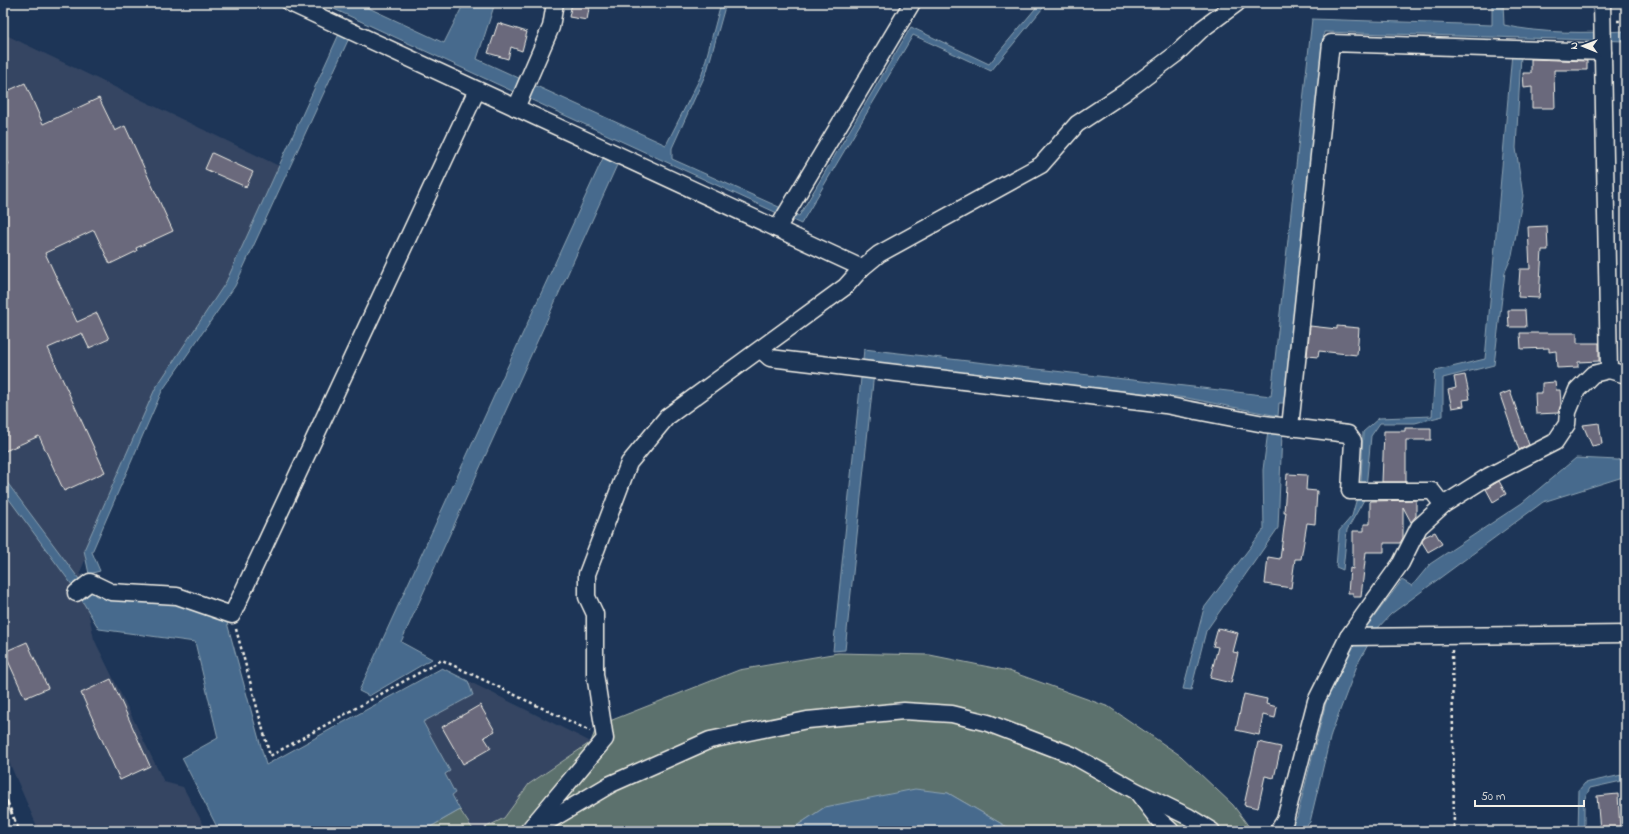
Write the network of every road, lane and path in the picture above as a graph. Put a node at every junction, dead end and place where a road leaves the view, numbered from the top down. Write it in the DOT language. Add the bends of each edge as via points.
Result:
graph roads {
  1 [pos="290,3"];
  2 [pos="555,3"];
  3 [pos="912,3"];
  4 [pos="1237,3"];
  5 [pos="1602,3"];
  6 [pos="1603,48"];
  7 [pos="477,90"];
  8 [pos="516,108"];
  9 [pos="783,219"];
  10 [pos="862,268"];
  11 [pos="761,350"];
  12 [pos="1609,370"];
  13 [pos="1626,375"];
  14 [pos="1290,427"];
  15 [pos="1443,505"];
  16 [pos="76,593"];
  17 [pos="232,615"];
  18 [pos="1626,634"];
  19 [pos="1452,636"];
  20 [pos="1348,637"];
  21 [pos="605,739"];
  22 [pos="1136,791"];
  23 [pos="528,831"];
  24 [pos="531,831"];
  25 [pos="1171,831"];
  26 [pos="1212,831"];
  27 [pos="1278,831"];
  28 [pos="1454,831"];
  1 -- 7 [label="street"];
  2 -- 8 [label="street" via="551,26"];
  3 -- 9 [label="street"];
  4 -- 10 [label="street" via="1202,28 1170,58 1124,94 1077,124 1041,165 879,254"];
  5 -- 6 [label="street"];
  6 -- 12 [label="street"];
  6 -- 14 [label="street" via="1331,43"];
  7 -- 8 [label="street"];
  7 -- 17 [label="street"];
  8 -- 9 [label="street"];
  9 -- 10 [label="street"];
  10 -- 11 [label="street" via="845,287"];
  11 -- 14 [label="street" via="770,358 1165,405"];
  11 -- 21 [label="street" via="667,417 629,463 587,574 587,597 595,614 595,674"];
  12 -- 13 [label="street"];
  12 -- 15 [label="street" via="1593,374 1577,390 1568,412 1567,424 1555,442 1489,476"];
  14 -- 15 [label="street" via="1348,434 1353,441 1350,491 1432,491"];
  15 -- 20 [label="street" via="1419,527 1401,563"];
  16 -- 17 [label="street" via="90,582 111,592 177,596"];
  17 -- 21 [label="path" via="270,756 442,660"];
  18 -- 19 [label="street"];
  19 -- 20 [label="street"];
  19 -- 28 [label="path"];
  20 -- 27 [label="street" via="1316,701 1285,820"];
  21 -- 23 [label="street"];
  22 -- 24 [label="street" via="1072,755 988,723 952,714 904,711 807,720 710,740 611,784"];
  22 -- 25 [label="street"];
  22 -- 26 [label="street"];
}
